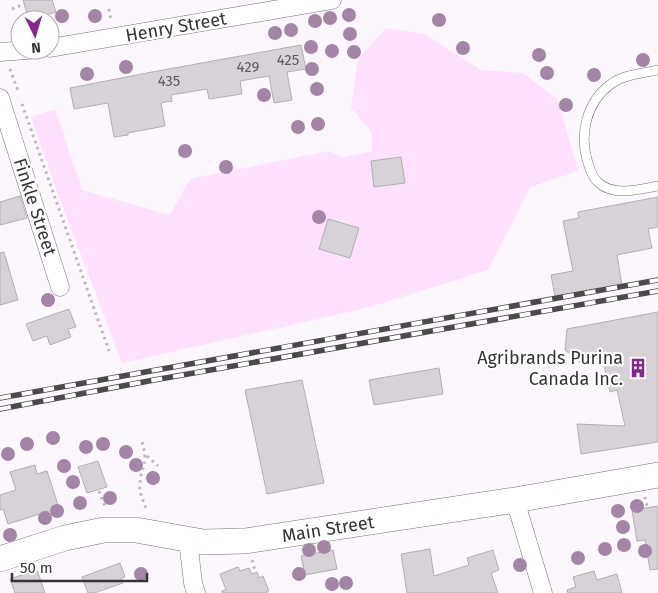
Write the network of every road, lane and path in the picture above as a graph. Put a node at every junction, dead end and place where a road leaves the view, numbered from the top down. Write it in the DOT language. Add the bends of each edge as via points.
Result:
graph roads {
  1 [pos="332,0"];
  2 [pos="22,6"];
  3 [pos="12,9"];
  4 [pos="109,9"];
  5 [pos="112,25"];
  6 [pos="60,46"];
  7 [pos="3,52"];
  8 [pos="658,70"];
  9 [pos="18,93"];
  10 [pos="0,98"];
  11 [pos="22,103"];
  12 [pos="658,186"];
  13 [pos="60,287"];
  14 [pos="109,351"];
  15 [pos="142,442"];
  16 [pos="147,456"];
  17 [pos="158,466"];
  18 [pos="658,475"];
  19 [pos="99,492"];
  20 [pos="516,500"];
  21 [pos="105,506"];
  22 [pos="148,514"];
  23 [pos="188,540"];
  24 [pos="251,556"];
  25 [pos="0,559"];
  26 [pos="255,571"];
  27 [pos="196,593"];
  28 [pos="543,593"];
  1 -- 6 [label="street, Henry Street"];
  2 -- 3 [label="path"];
  4 -- 5 [label="path"];
  7 -- 9 [label="path"];
  8 -- 12 [label="lane" via="619,79 599,94 587,118 584,142 591,172 598,183 621,191"];
  10 -- 13 [label="street, Finkle Street"];
  11 -- 14 [label="path"];
  15 -- 16 [label="path"];
  16 -- 17 [label="path"];
  16 -- 22 [label="path" via="140,493"];
  18 -- 20 [label="main road, Main Street"];
  19 -- 21 [label="path"];
  20 -- 23 [label="main road, Main Street" via="245,541"];
  20 -- 28 [label="street"];
  23 -- 25 [label="main road, Main Street" via="136,530 104,530 65,538"];
  23 -- 27 [label="street"];
  24 -- 26 [label="path"];
}
